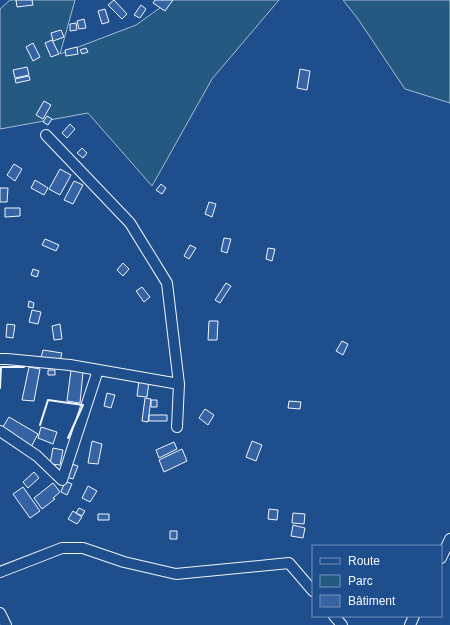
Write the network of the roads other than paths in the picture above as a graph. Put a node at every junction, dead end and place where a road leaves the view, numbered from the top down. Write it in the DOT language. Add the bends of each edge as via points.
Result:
graph roads {
  1 [pos="46,135"];
  2 [pos="0,359"];
  3 [pos="98,370"];
  4 [pos="179,384"];
  5 [pos="177,427"];
  6 [pos="0,431"];
  7 [pos="450,539"];
  8 [pos="442,556"];
  9 [pos="0,572"];
  10 [pos="312,590"];
  11 [pos="0,613"];
  12 [pos="335,617"];
  13 [pos="6,625"];
  14 [pos="342,625"];
  1 -- 4 [label="street" via="130,223 167,283"];
  2 -- 3 [label="street"];
  3 -- 4 [label="street"];
  3 -- 6 [label="street" via="62,480 37,456"];
  4 -- 5 [label="street"];
  7 -- 8 [label="street"];
  9 -- 10 [label="street" via="62,548 83,548 124,562 176,574 289,563"];
  11 -- 13 [label="street"];
  12 -- 14 [label="street"];
}
